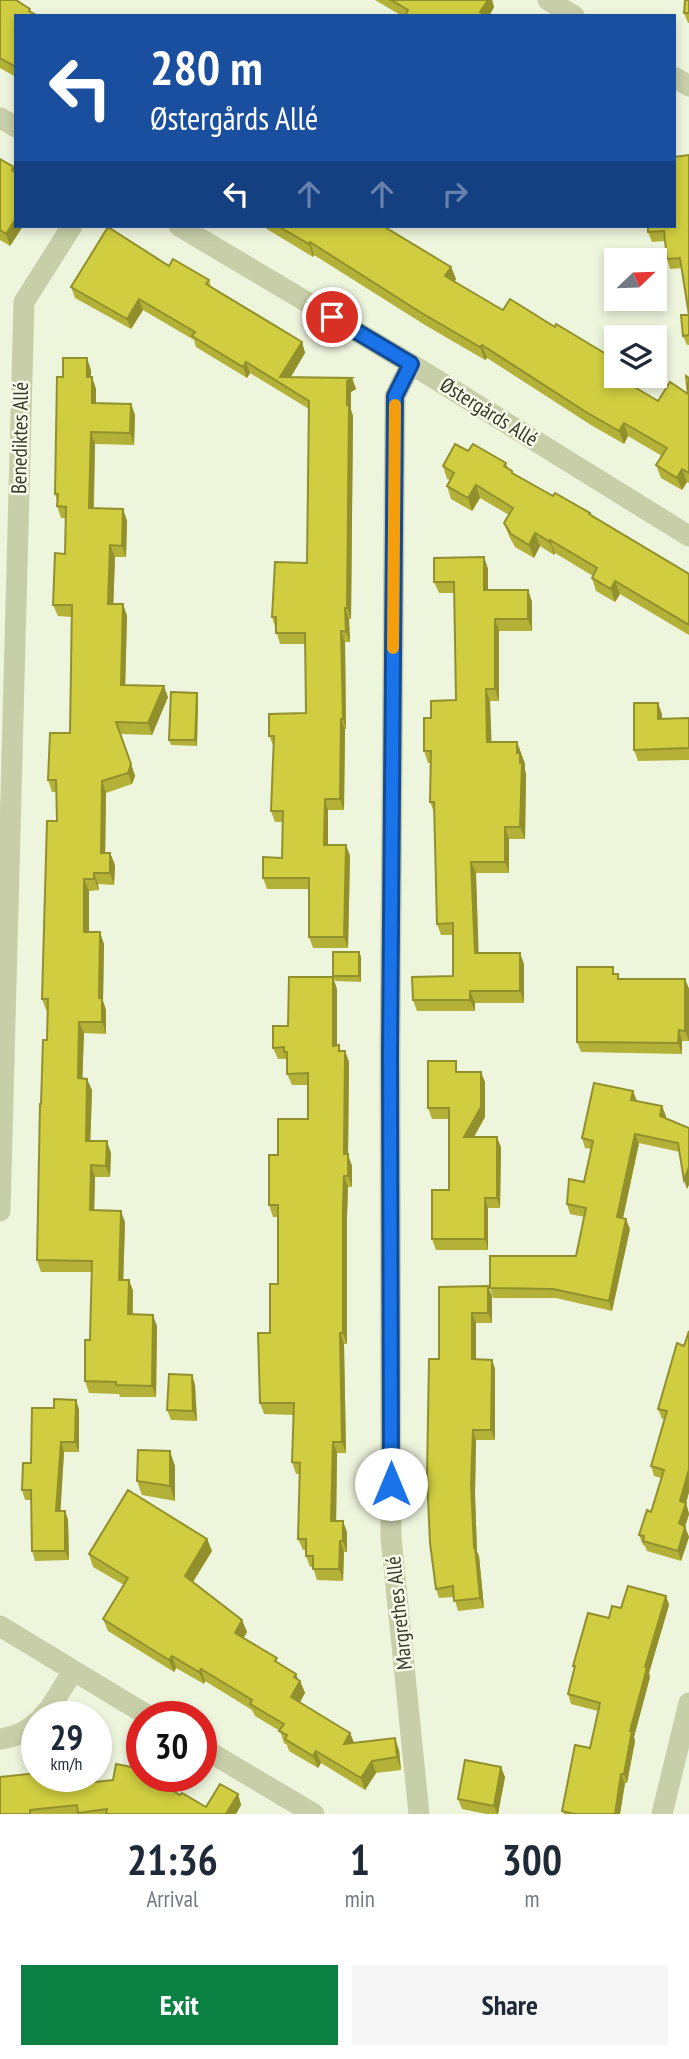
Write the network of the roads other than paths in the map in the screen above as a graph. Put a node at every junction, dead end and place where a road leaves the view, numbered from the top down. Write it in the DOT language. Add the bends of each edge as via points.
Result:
graph roads {
  1 [pos="548,0"];
  2 [pos="571,14"];
  3 [pos="71,228"];
  4 [pos="182,228"];
  5 [pos="411,364"];
  6 [pos="689,536"];
  7 [pos="0,1211"];
  8 [pos="0,1626"];
  9 [pos="73,1671"];
  10 [pos="54,1701"];
  11 [pos="126,1703"];
  12 [pos="689,1703"];
  13 [pos="21,1732"];
  14 [pos="0,1739"];
  15 [pos="217,1756"];
  16 [pos="314,1814"];
  17 [pos="419,1814"];
  18 [pos="663,1814"];
  1 -- 2 [label="street"];
  3 -- 7 [label="street, Benediktes Allé" via="24,302"];
  4 -- 5 [label="street, Østergårds Allé"];
  5 -- 6 [label="street, Østergårds Allé"];
  5 -- 17 [label="street, Margrethes Allé" via="395,396 391,1537"];
  8 -- 9 [label="street"];
  9 -- 10 [label="street"];
  9 -- 11 [label="street"];
  12 -- 18 [label="street"];
  13 -- 14 [label="street"];
  15 -- 16 [label="street"];
}
